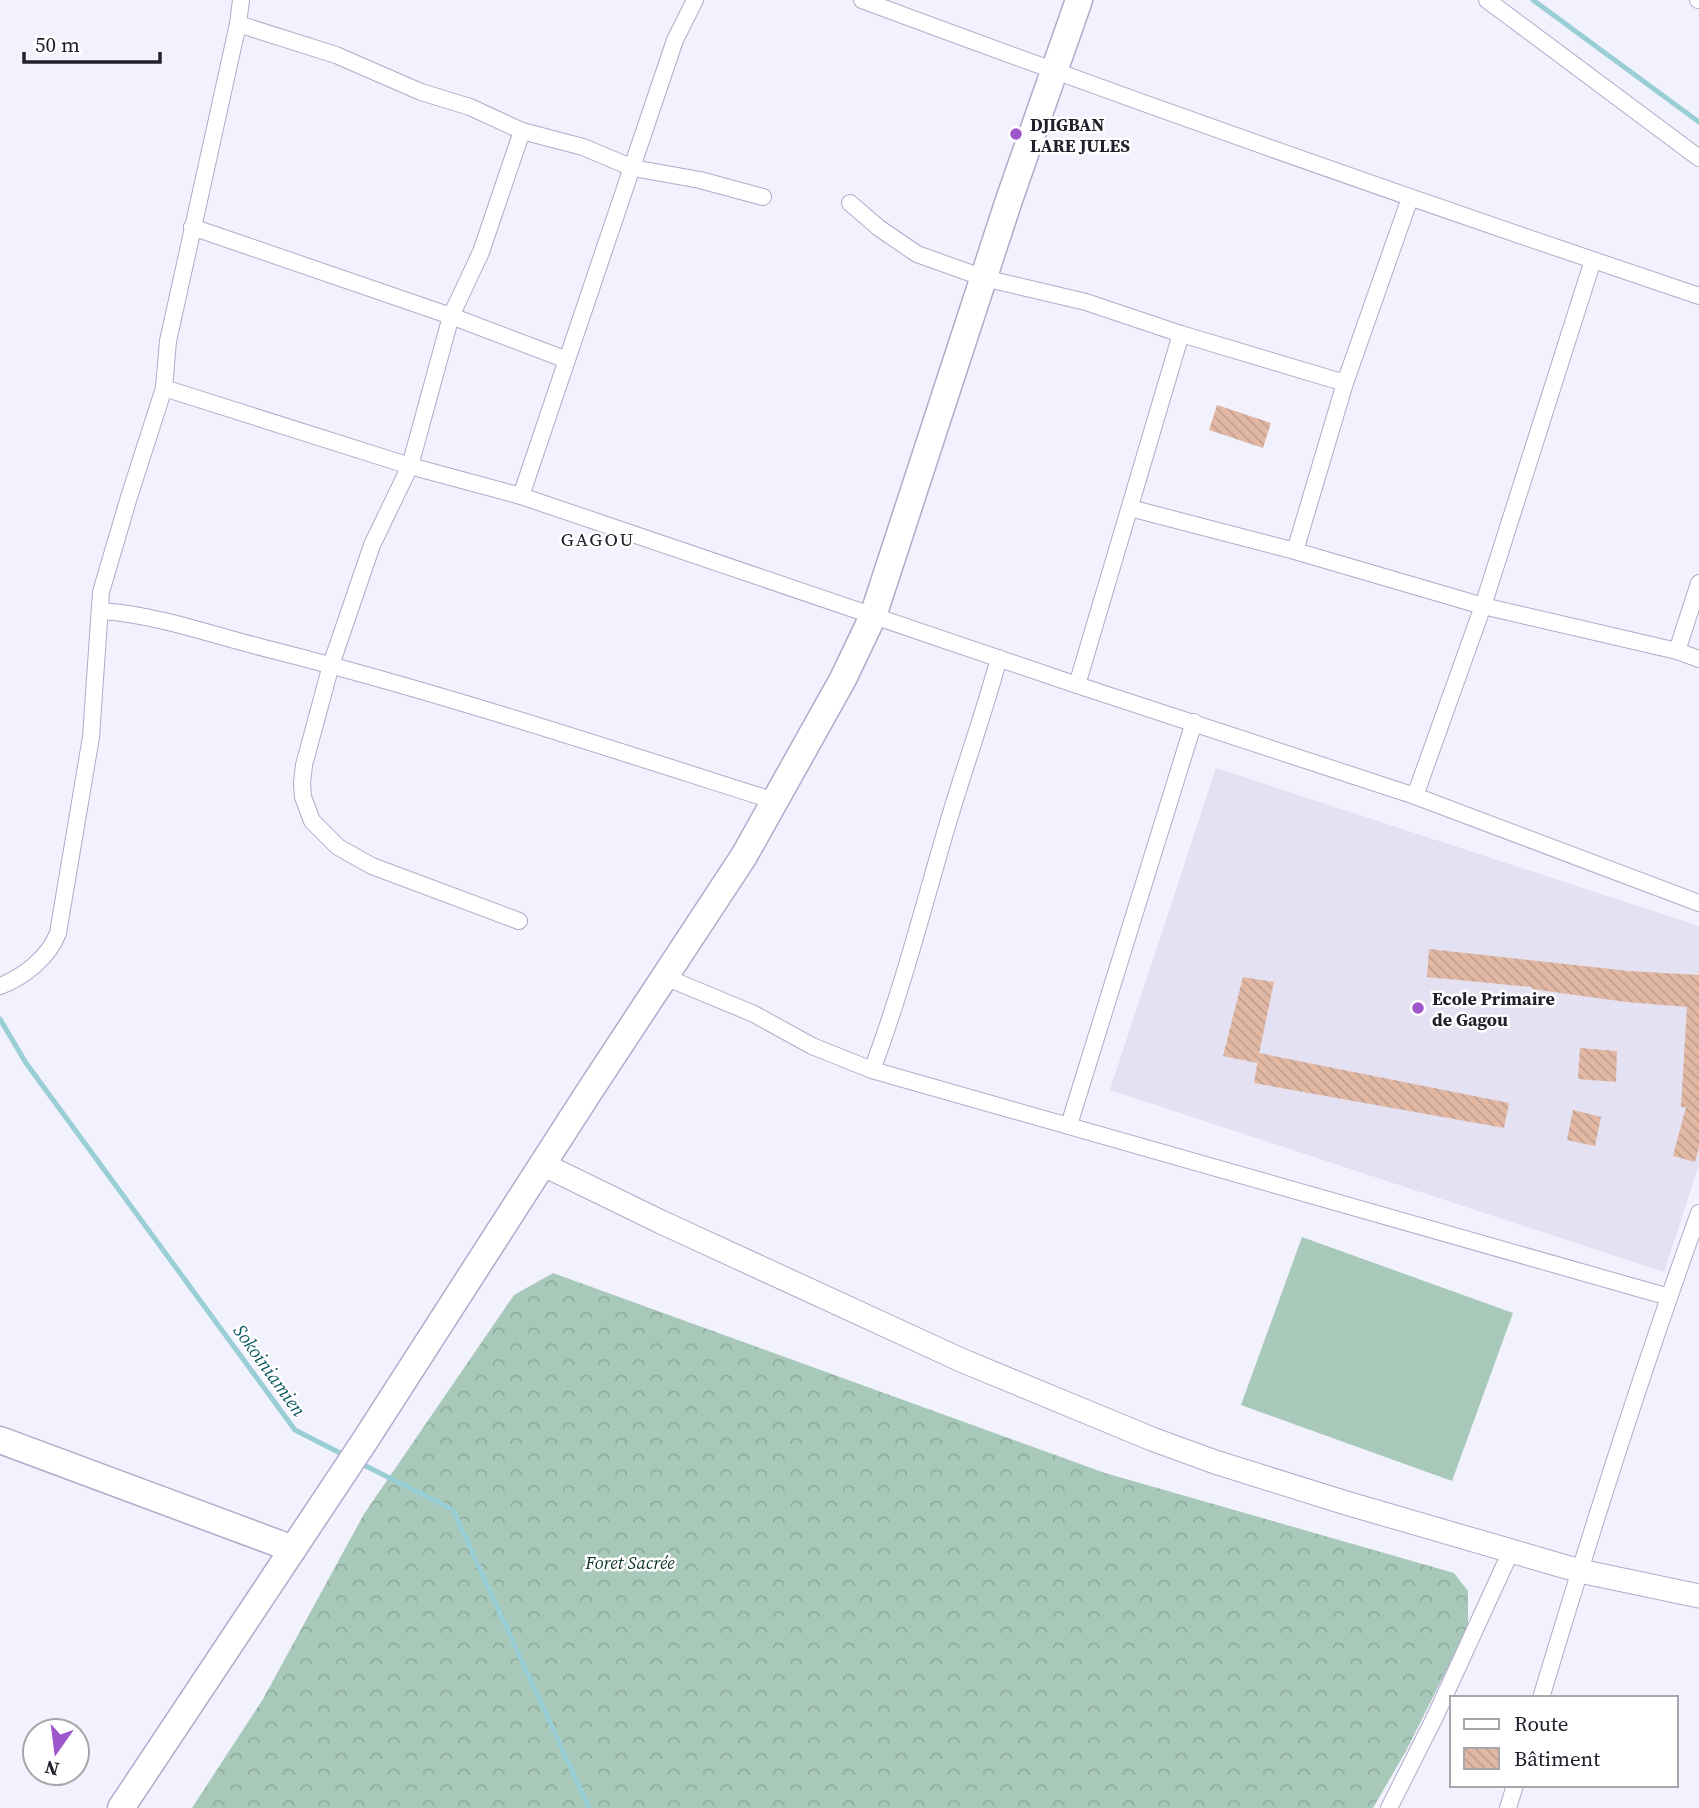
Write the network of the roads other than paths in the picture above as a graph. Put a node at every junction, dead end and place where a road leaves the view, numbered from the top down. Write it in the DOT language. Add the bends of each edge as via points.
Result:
graph roads {
  1 [pos="241,0"];
  2 [pos="695,0"];
  3 [pos="862,0"];
  4 [pos="1079,0"];
  5 [pos="1486,0"];
  6 [pos="238,24"];
  7 [pos="1054,72"];
  8 [pos="522,131"];
  9 [pos="1699,158"];
  10 [pos="633,168"];
  11 [pos="763,197"];
  12 [pos="1410,198"];
  13 [pos="850,203"];
  14 [pos="192,227"];
  15 [pos="1593,260"];
  16 [pos="984,278"];
  17 [pos="1699,296"];
  18 [pos="451,316"];
  19 [pos="1181,334"];
  20 [pos="567,360"];
  21 [pos="1345,383"];
  22 [pos="164,388"];
  23 [pos="410,466"];
  24 [pos="521,496"];
  25 [pos="1130,508"];
  26 [pos="1295,551"];
  27 [pos="1699,583"];
  28 [pos="1483,606"];
  29 [pos="101,611"];
  30 [pos="873,616"];
  31 [pos="1676,651"];
  32 [pos="999,658"];
  33 [pos="1699,659"];
  34 [pos="331,665"];
  35 [pos="1077,685"];
  36 [pos="1194,722"];
  37 [pos="1415,796"];
  38 [pos="775,801"];
  39 [pos="1699,903"];
  40 [pos="519,921"];
  41 [pos="665,977"];
  42 [pos="0,986"];
  43 [pos="872,1070"];
  44 [pos="1069,1125"];
  45 [pos="542,1164"];
  46 [pos="1699,1213"];
  47 [pos="1669,1297"];
  48 [pos="0,1440"];
  49 [pos="293,1549"];
  50 [pos="1511,1551"];
  51 [pos="1580,1571"];
  52 [pos="1699,1596"];
  53 [pos="1542,1696"];
  54 [pos="1514,1787"];
  55 [pos="121,1808"];
  56 [pos="1389,1808"];
  57 [pos="1508,1808"];
  1 -- 6 [label="street"];
  2 -- 10 [label="street" via="675,40"];
  3 -- 7 [label="street"];
  4 -- 7 [label="main road"];
  5 -- 9 [label="street"];
  6 -- 8 [label="street" via="336,55"];
  6 -- 14 [label="street"];
  7 -- 12 [label="street"];
  7 -- 16 [label="main road"];
  8 -- 10 [label="street"];
  8 -- 18 [label="street" via="481,252"];
  10 -- 11 [label="street"];
  10 -- 20 [label="street"];
  12 -- 15 [label="street"];
  12 -- 21 [label="street"];
  13 -- 16 [label="street" via="917,254"];
  14 -- 18 [label="street"];
  14 -- 22 [label="street" via="168,341"];
  15 -- 17 [label="street"];
  15 -- 28 [label="street"];
  16 -- 19 [label="street" via="1086,302"];
  16 -- 30 [label="main road"];
  18 -- 20 [label="street"];
  18 -- 23 [label="street"];
  19 -- 21 [label="street"];
  19 -- 25 [label="street"];
  20 -- 24 [label="street"];
  21 -- 26 [label="street"];
  22 -- 23 [label="street"];
  22 -- 29 [label="street" via="104,581"];
  23 -- 24 [label="street"];
  23 -- 34 [label="street" via="373,545"];
  24 -- 30 [label="street"];
  25 -- 26 [label="street"];
  25 -- 35 [label="street"];
  26 -- 28 [label="street"];
  27 -- 31 [label="street"];
  28 -- 31 [label="street"];
  28 -- 37 [label="street"];
  29 -- 34 [label="street"];
  29 -- 42 [label="street" via="91,737 58,933 46,955"];
  30 -- 32 [label="street"];
  30 -- 38 [label="main road"];
  31 -- 33 [label="street"];
  32 -- 35 [label="street"];
  32 -- 43 [label="street"];
  34 -- 38 [label="street"];
  34 -- 40 [label="street" via="304,765 303,797 312,821 338,847 372,866"];
  35 -- 36 [label="street"];
  36 -- 37 [label="street"];
  36 -- 44 [label="street"];
  37 -- 39 [label="street"];
  38 -- 41 [label="main road"];
  41 -- 43 [label="street"];
  41 -- 45 [label="main road"];
  43 -- 44 [label="street"];
  44 -- 47 [label="street"];
  45 -- 49 [label="main road"];
  45 -- 50 [label="street" via="1057,1401 1215,1462"];
  46 -- 47 [label="street"];
  47 -- 51 [label="street"];
  48 -- 49 [label="main road"];
  49 -- 55 [label="main road"];
  50 -- 51 [label="street"];
  50 -- 56 [label="street"];
  51 -- 52 [label="street"];
  51 -- 53 [label="street"];
  54 -- 57 [label="street"];
}
